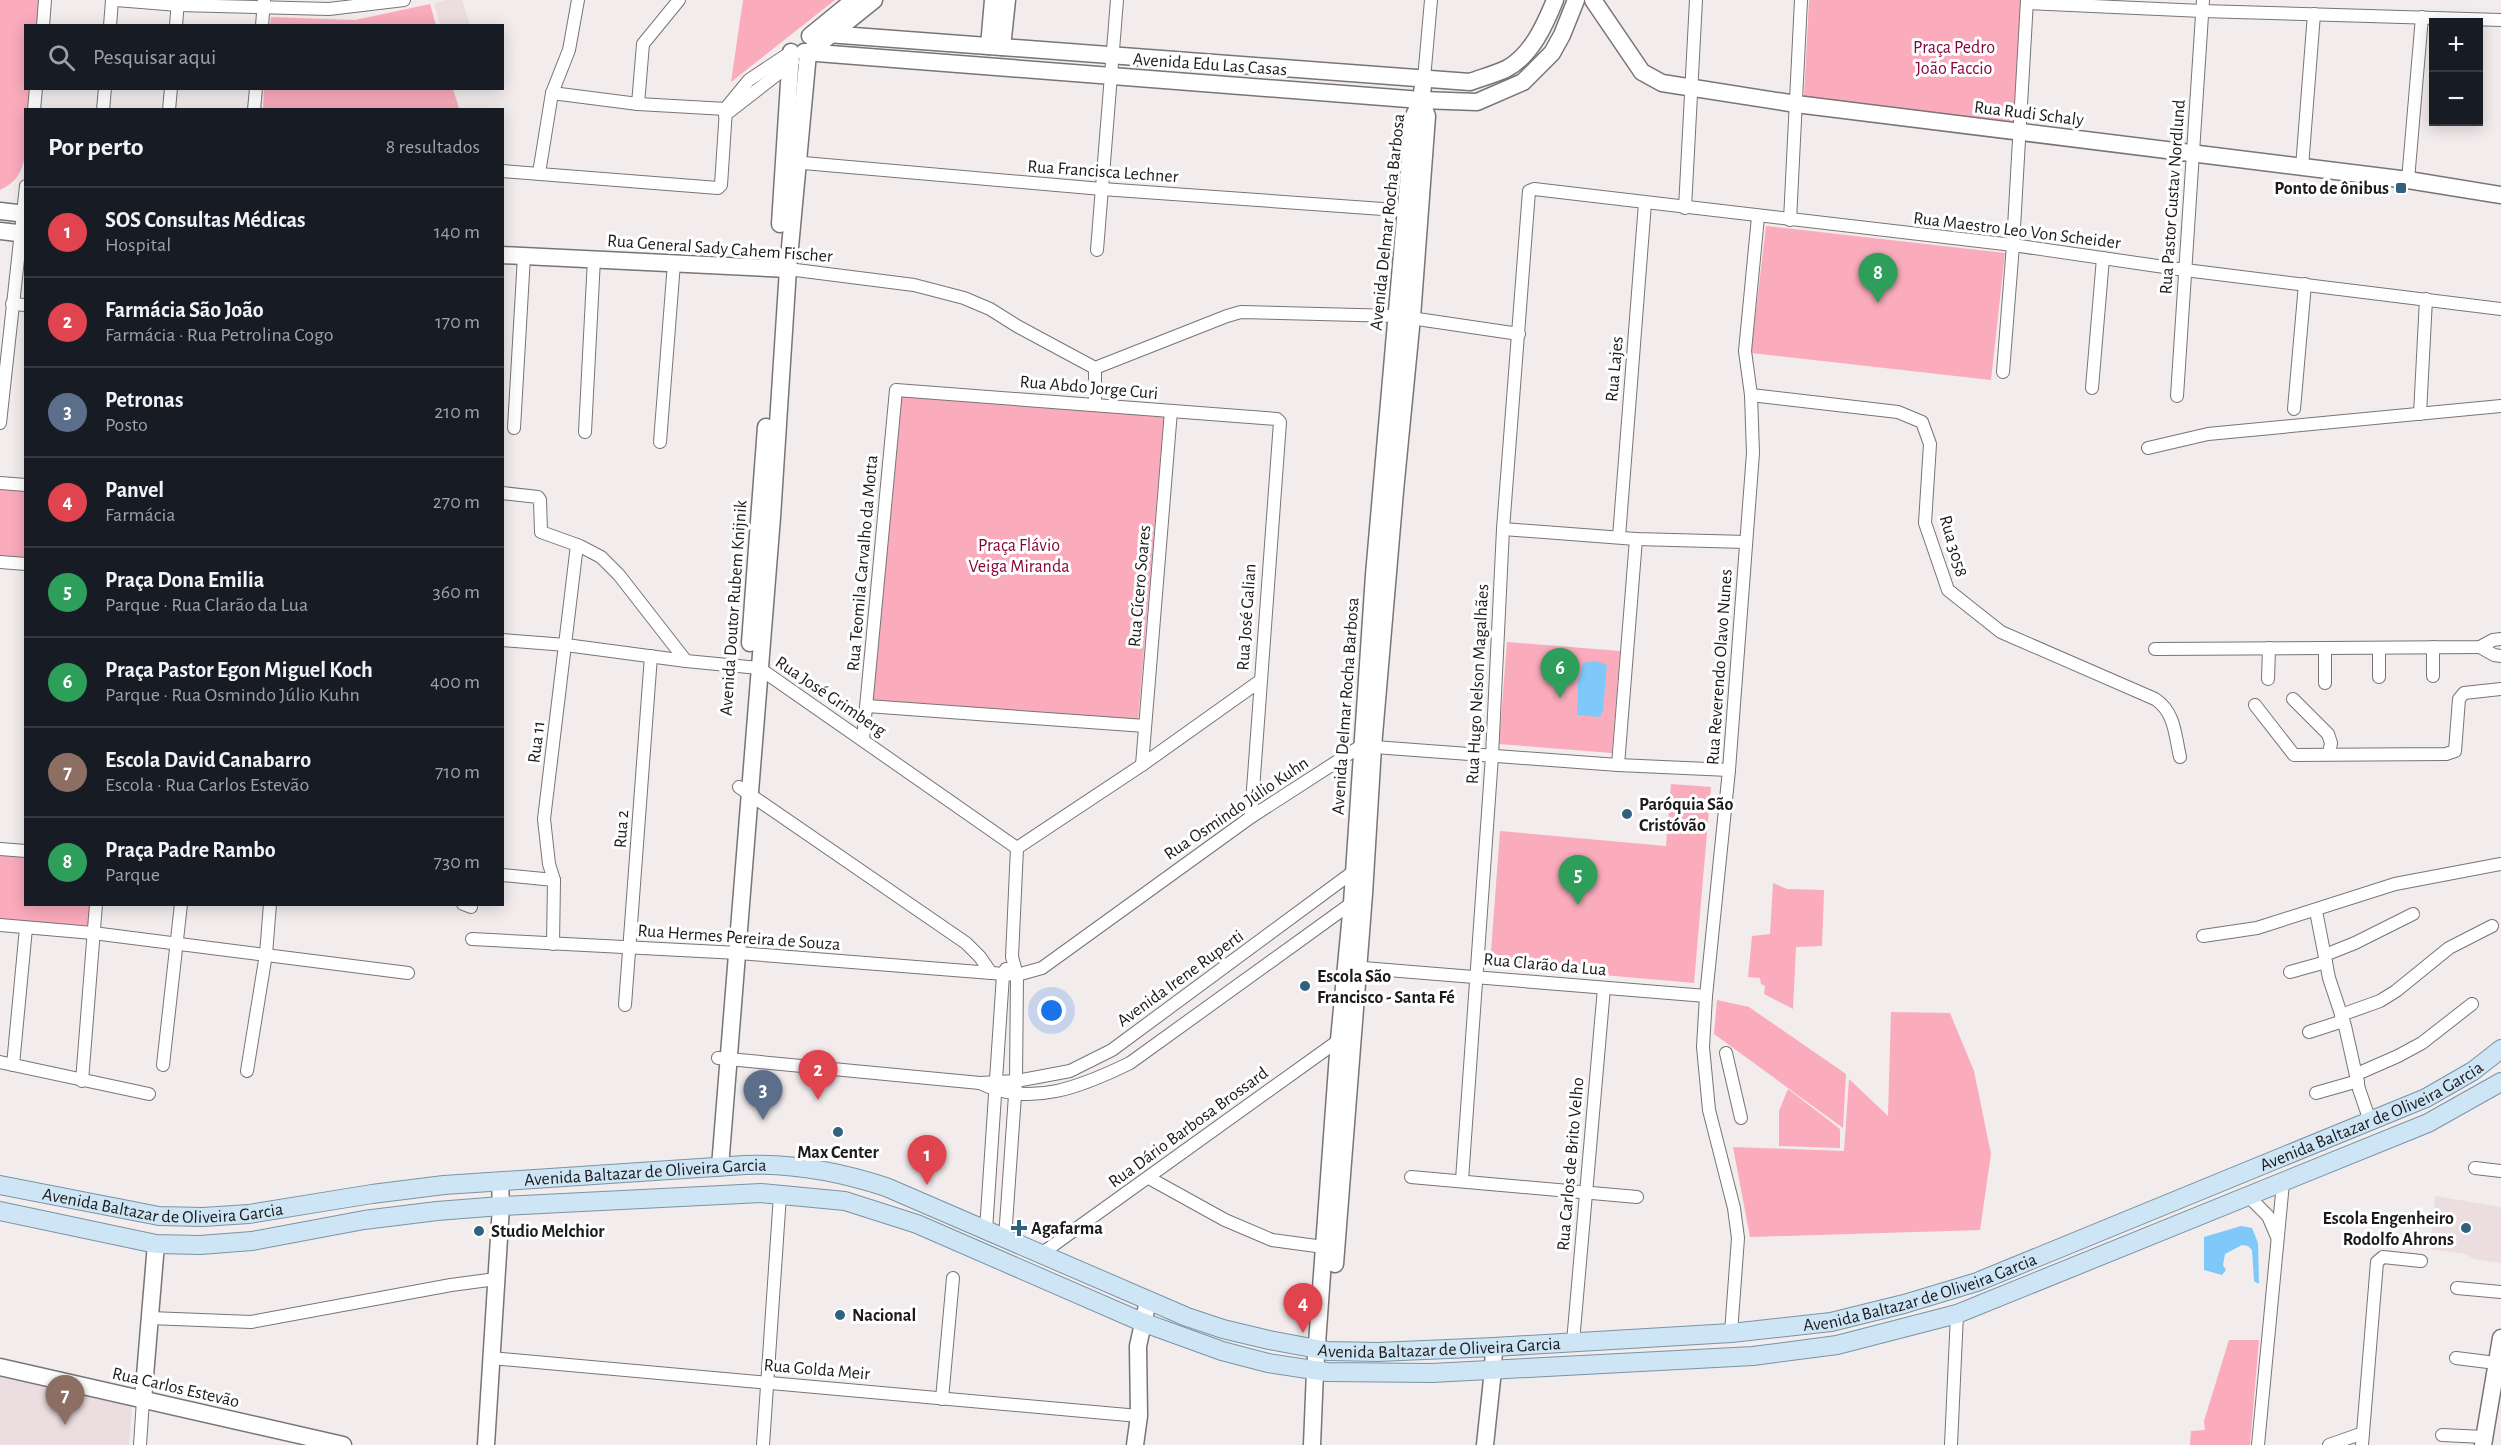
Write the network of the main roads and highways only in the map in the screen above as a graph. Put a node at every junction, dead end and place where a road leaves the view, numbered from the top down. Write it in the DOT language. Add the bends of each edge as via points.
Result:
graph roads {
  1 [pos="2501,1049"];
  2 [pos="2501,1082"];
  3 [pos="0,1185"];
  4 [pos="0,1211"];
  1 -- 3 [label="main road, Avenida Baltazar de Oliveira Garcia" via="2473,1071 2426,1098 1977,1282 1904,1304 1831,1322 1731,1333 1494,1347 1322,1350 1223,1329 1148,1301 921,1201 855,1177 795,1166 715,1167 500,1182 372,1194 249,1214 203,1217 159,1216"];
  2 -- 4 [label="main road, Avenida Baltazar de Oliveira Garcia" via="2428,1123 1957,1314 1837,1345 1753,1356 1493,1370 1321,1372 1222,1351 1142,1322 917,1224 845,1201 761,1193 501,1206 364,1220 252,1241 200,1245 156,1244"];
}
